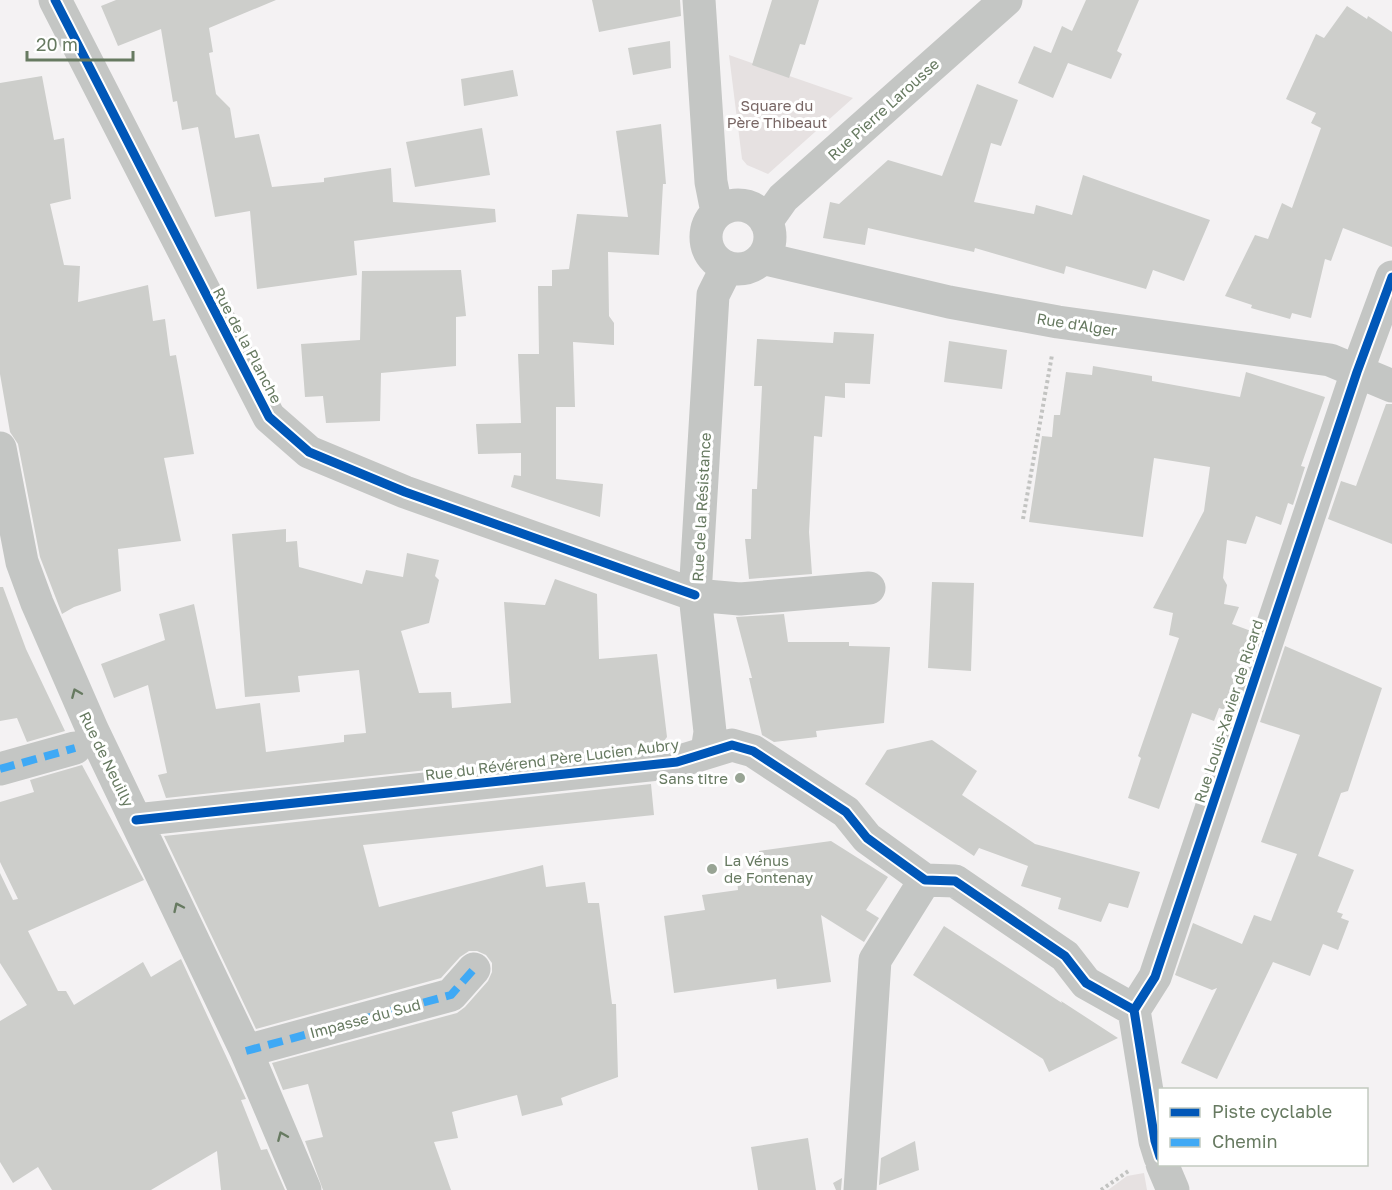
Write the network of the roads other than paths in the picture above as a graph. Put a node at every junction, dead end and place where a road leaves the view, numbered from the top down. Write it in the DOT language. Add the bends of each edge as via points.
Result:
graph roads {
  1 [pos="55,0"];
  2 [pos="699,0"];
  3 [pos="1006,0"];
  4 [pos="717,212"];
  5 [pos="766,222"];
  6 [pos="762,258"];
  7 [pos="727,267"];
  8 [pos="1392,277"];
  9 [pos="1357,372"];
  10 [pos="1392,386"];
  11 [pos="0,448"];
  12 [pos="869,588"];
  13 [pos="696,595"];
  14 [pos="75,748"];
  15 [pos="707,751"];
  16 [pos="0,769"];
  17 [pos="136,820"];
  18 [pos="925,880"];
  19 [pos="474,969"];
  20 [pos="1134,1010"];
  21 [pos="246,1051"];
  22 [pos="1158,1151"];
  23 [pos="1163,1166"];
  24 [pos="305,1190"];
  25 [pos="860,1190"];
  26 [pos="1173,1190"];
  1 -- 13 [label="street, Rue de la Planche" via="269,417 309,452 330,461 405,492"];
  2 -- 4 [label="street" via="711,182"];
  3 -- 5 [label="street, Rue Pierre Larousse" via="783,198"];
  4 -- 5 [label="street" via="744,206"];
  4 -- 7 [label="street" via="707,228 707,247"];
  5 -- 6 [label="street" via="769,241"];
  6 -- 7 [label="street" via="746,268"];
  6 -- 9 [label="street, Rue d'Alger" via="949,302 1058,322 1330,360"];
  7 -- 13 [label="street, Rue de la Résistance" via="713,295"];
  8 -- 9 [label="street, Rue Louis-Xavier de Ricard"];
  9 -- 10 [label="street, Rue d'Alger"];
  9 -- 20 [label="street, Rue Louis-Xavier de Ricard" via="1155,977"];
  17 -- 11 [label="street, Rue de Neuilly, one-way" via="33,593 17,540"];
  12 -- 13 [label="street, Rue de la Planche" via="740,599"];
  13 -- 15 [label="street, Rue de la Résistance" via="710,732"];
  14 -- 16 [label="street"];
  15 -- 17 [label="street, Rue du Révérend Père Lucien Aubry" via="677,762"];
  15 -- 18 [label="street, Rue du Révérend Père Lucien Aubry" via="732,745 753,751 846,812 867,838"];
  21 -- 17 [label="street, Rue de Neuilly, one-way"];
  18 -- 20 [label="street" via="955,881 1065,956 1086,983"];
  18 -- 25 [label="street" via="875,960"];
  19 -- 21 [label="street, Impasse du Sud" via="451,994"];
  20 -- 22 [label="street"];
  24 -- 21 [label="street, Rue de Neuilly, one-way"];
  23 -- 26 [label="street"];
}
